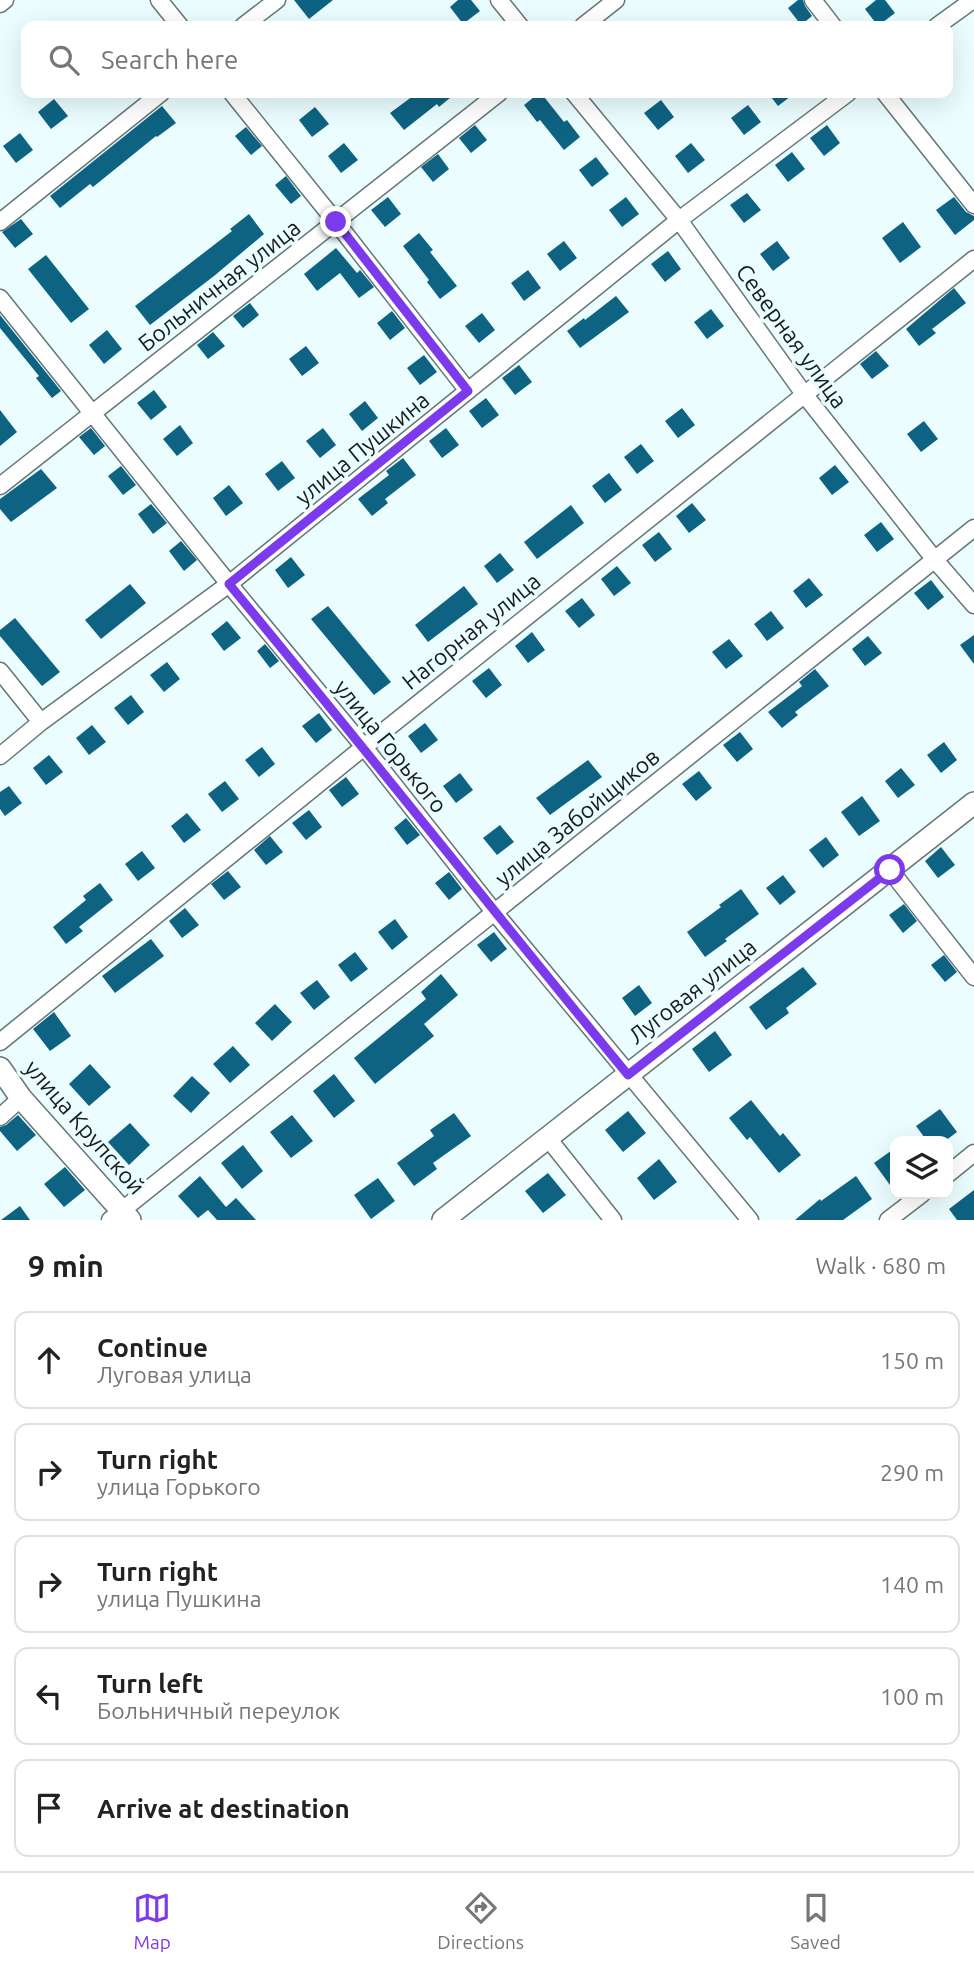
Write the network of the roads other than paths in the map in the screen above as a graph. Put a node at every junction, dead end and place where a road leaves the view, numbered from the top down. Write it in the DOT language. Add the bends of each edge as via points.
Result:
graph roads {
  1 [pos="5,0"];
  2 [pos="159,0"];
  3 [pos="277,0"];
  4 [pos="499,0"];
  5 [pos="616,0"];
  6 [pos="813,0"];
  7 [pos="973,0"];
  8 [pos="0,4"];
  9 [pos="176,21"];
  10 [pos="250,21"];
  11 [pos="516,21"];
  12 [pos="589,21"];
  13 [pos="829,21"];
  14 [pos="944,21"];
  15 [pos="155,98"];
  16 [pos="236,98"];
  17 [pos="493,98"];
  18 [pos="578,98"];
  19 [pos="841,98"];
  20 [pos="889,98"];
  21 [pos="974,205"];
  22 [pos="679,220"];
  23 [pos="0,222"];
  24 [pos="336,222"];
  25 [pos="974,260"];
  26 [pos="0,298"];
  27 [pos="468,391"];
  28 [pos="804,394"];
  29 [pos="93,413"];
  30 [pos="0,486"];
  31 [pos="974,528"];
  32 [pos="935,560"];
  33 [pos="229,584"];
  34 [pos="974,605"];
  35 [pos="0,671"];
  36 [pos="41,722"];
  37 [pos="364,747"];
  38 [pos="0,756"];
  39 [pos="974,803"];
  40 [pos="890,870"];
  41 [pos="495,913"];
  42 [pos="974,977"];
  43 [pos="0,1042"];
  44 [pos="0,1068"];
  45 [pos="628,1075"];
  46 [pos="21,1098"];
  47 [pos="0,1117"];
  48 [pos="547,1137"];
  49 [pos="972,1158"];
  50 [pos="953,1171"];
  51 [pos="915,1199"];
  52 [pos="121,1217"];
  53 [pos="443,1220"];
  54 [pos="613,1220"];
  55 [pos="750,1220"];
  56 [pos="888,1220"];
  1 -- 8 [label="street"];
  2 -- 9 [label="street"];
  3 -- 10 [label="street"];
  4 -- 11 [label="street"];
  5 -- 12 [label="street"];
  6 -- 13 [label="street"];
  7 -- 14 [label="street"];
  15 -- 23 [label="street"];
  16 -- 24 [label="street"];
  17 -- 24 [label="street, Больничная улица"];
  18 -- 22 [label="street, Северная улица"];
  19 -- 22 [label="street, улица Пушкина"];
  20 -- 21 [label="street"];
  22 -- 27 [label="street, улица Пушкина"];
  22 -- 28 [label="street, Северная улица"];
  24 -- 27 [label="street"];
  24 -- 29 [label="street, Больничная улица"];
  25 -- 28 [label="street, Нагорная улица"];
  26 -- 29 [label="street, улица Горького"];
  27 -- 33 [label="street, улица Пушкина"];
  28 -- 32 [label="street, Северная улица"];
  28 -- 37 [label="street, Нагорная улица"];
  29 -- 30 [label="street, Больничная улица"];
  29 -- 33 [label="street, улица Горького"];
  31 -- 32 [label="street, улица Забойщиков"];
  32 -- 34 [label="street, Северная улица"];
  32 -- 41 [label="street, улица Забойщиков"];
  33 -- 36 [label="street, улица Пушкина"];
  33 -- 37 [label="street, улица Горького"];
  35 -- 36 [label="street"];
  36 -- 38 [label="street, улица Пушкина"];
  37 -- 41 [label="street, улица Горького"];
  37 -- 43 [label="street, Нагорная улица"];
  39 -- 40 [label="main road, Луговая улица"];
  40 -- 42 [label="street"];
  40 -- 45 [label="main road, Луговая улица"];
  41 -- 45 [label="street, улица Горького"];
  41 -- 52 [label="street, улица Забойщиков"];
  44 -- 46 [label="main road, улица Крупской"];
  45 -- 48 [label="main road, Луговая улица"];
  45 -- 55 [label="street, улица Горького"];
  46 -- 47 [label="street"];
  46 -- 52 [label="main road, улица Крупской"];
  48 -- 53 [label="main road, Луговая улица"];
  48 -- 54 [label="street"];
  49 -- 50 [label="street"];
  51 -- 56 [label="street"];
}
